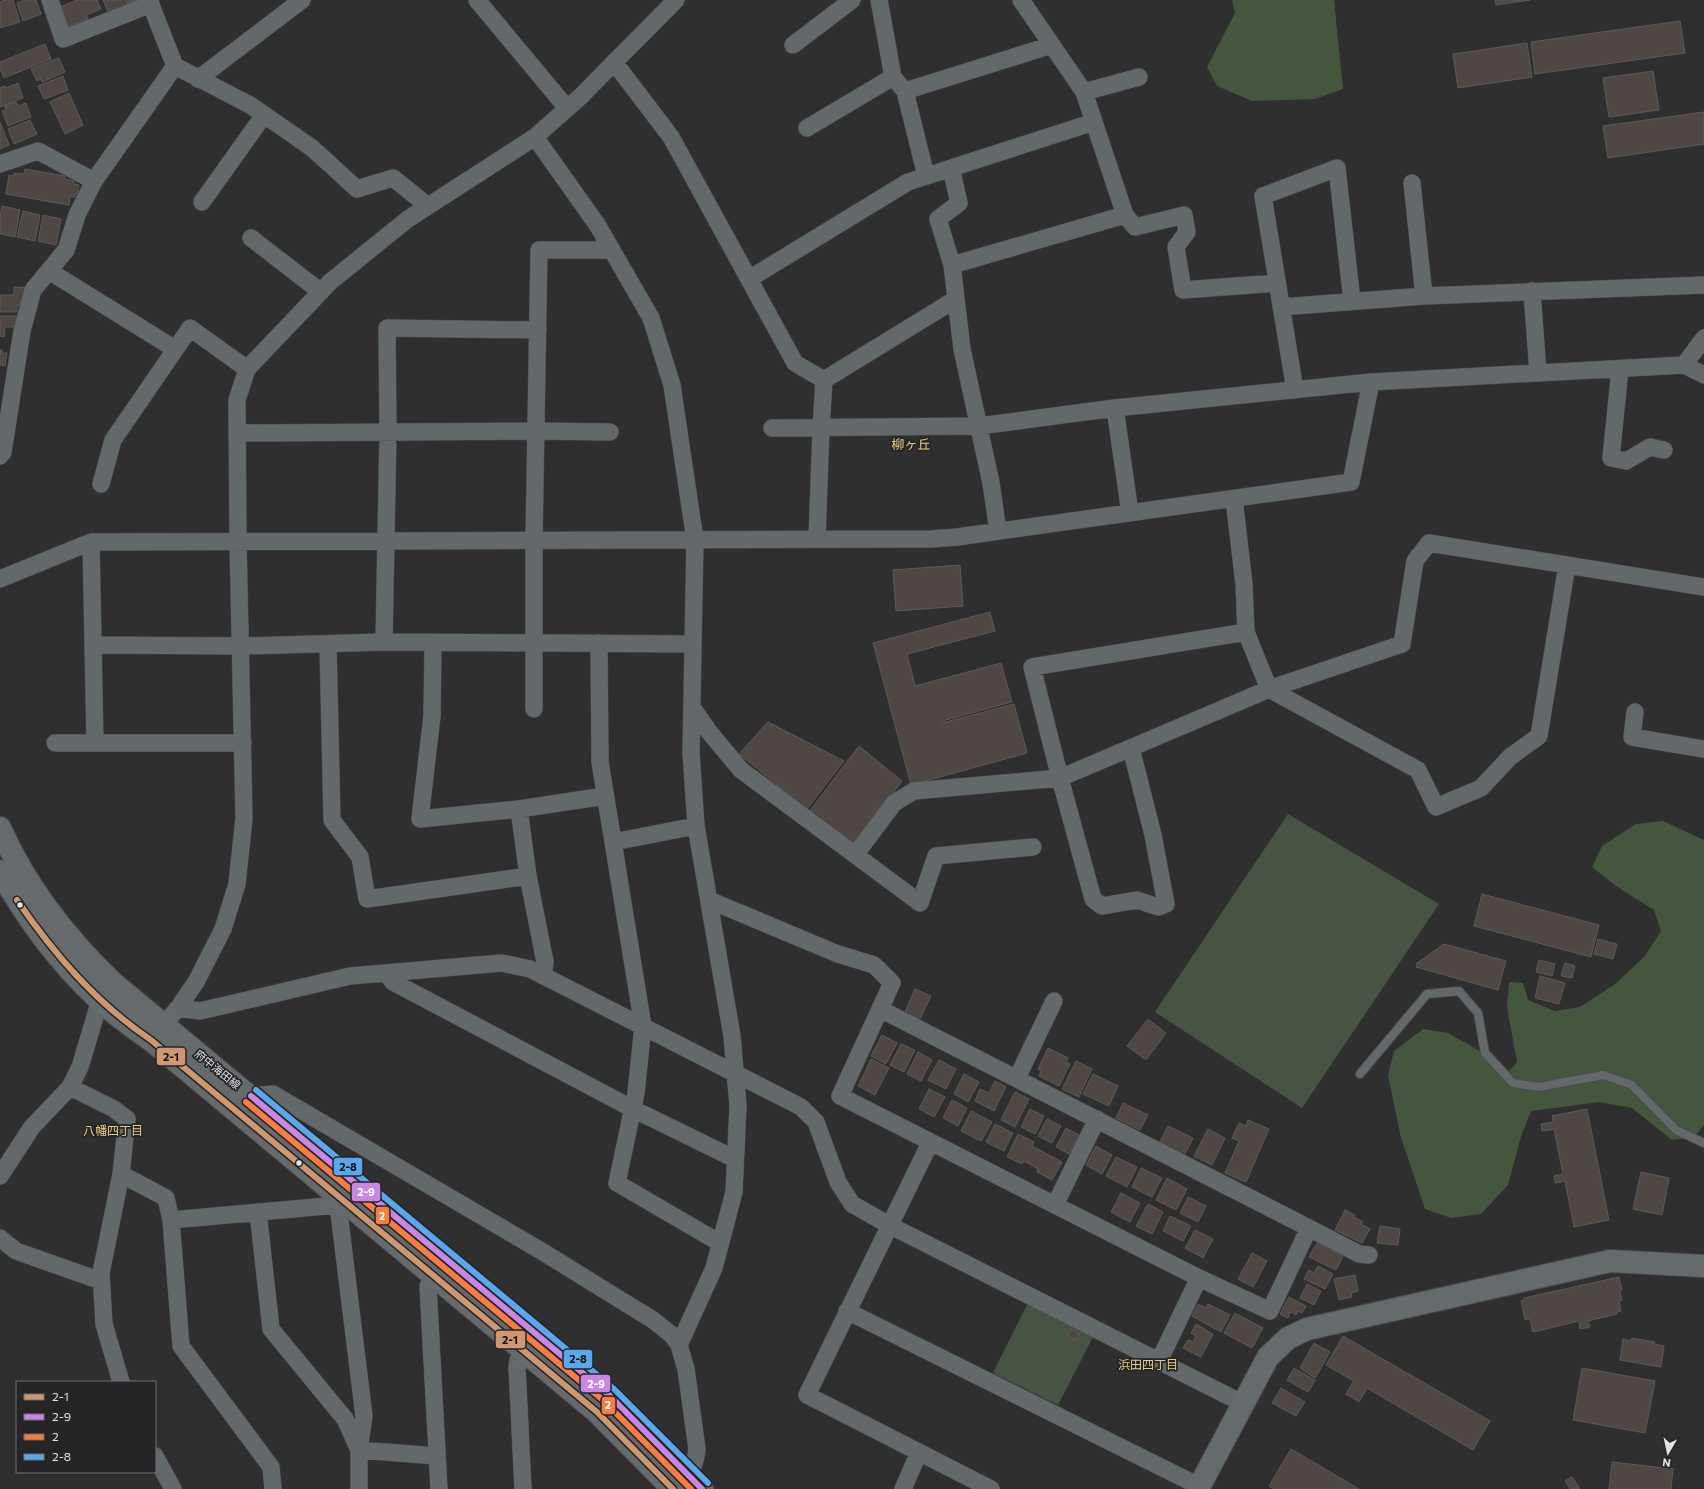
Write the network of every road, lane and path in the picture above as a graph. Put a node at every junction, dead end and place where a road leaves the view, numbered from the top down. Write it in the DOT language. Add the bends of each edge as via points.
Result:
graph roads {
  1 [pos="50,0"];
  2 [pos="302,0"];
  3 [pos="478,0"];
  4 [pos="676,0"];
  5 [pos="852,0"];
  6 [pos="879,0"];
  7 [pos="1020,0"];
  8 [pos="150,2"];
  9 [pos="793,45"];
  10 [pos="1052,45"];
  11 [pos="614,62"];
  12 [pos="175,66"];
  13 [pos="893,77"];
  14 [pos="1139,77"];
  15 [pos="198,78"];
  16 [pos="905,91"];
  17 [pos="1084,92"];
  18 [pos="567,108"];
  19 [pos="264,115"];
  20 [pos="1094,122"];
  21 [pos="807,128"];
  22 [pos="534,137"];
  23 [pos="0,164"];
  24 [pos="951,168"];
  25 [pos="926,176"];
  26 [pos="94,181"];
  27 [pos="1412,183"];
  28 [pos="202,202"];
  29 [pos="428,206"];
  30 [pos="1125,215"];
  31 [pos="252,238"];
  32 [pos="612,250"];
  33 [pos="952,265"];
  34 [pos="49,271"];
  35 [pos="749,279"];
  36 [pos="1277,283"];
  37 [pos="1704,284"];
  38 [pos="1532,291"];
  39 [pos="321,292"];
  40 [pos="1424,296"];
  41 [pos="956,299"];
  42 [pos="1352,302"];
  43 [pos="1281,307"];
  44 [pos="538,330"];
  45 [pos="1704,338"];
  46 [pos="175,349"];
  47 [pos="1684,365"];
  48 [pos="247,369"];
  49 [pos="1620,369"];
  50 [pos="1538,373"];
  51 [pos="1704,375"];
  52 [pos="824,380"];
  53 [pos="1371,382"];
  54 [pos="1295,390"];
  55 [pos="1115,408"];
  56 [pos="979,426"];
  57 [pos="772,428"];
  58 [pos="821,429"];
  59 [pos="536,431"];
  60 [pos="388,432"];
  61 [pos="610,432"];
  62 [pos="237,433"];
  63 [pos="1664,450"];
  64 [pos="0,456"];
  65 [pos="101,484"];
  66 [pos="1234,499"];
  67 [pos="1130,513"];
  68 [pos="998,531"];
  69 [pos="817,539"];
  70 [pos="534,540"];
  71 [pos="695,540"];
  72 [pos="238,541"];
  73 [pos="386,541"];
  74 [pos="91,542"];
  75 [pos="1567,565"];
  76 [pos="0,579"];
  77 [pos="1704,587"];
  78 [pos="1246,632"];
  79 [pos="384,642"];
  80 [pos="433,642"];
  81 [pos="534,643"];
  82 [pos="599,643"];
  83 [pos="328,644"];
  84 [pos="694,644"];
  85 [pos="93,645"];
  86 [pos="240,646"];
  87 [pos="1269,689"];
  88 [pos="692,707"];
  89 [pos="534,708"];
  90 [pos="1635,712"];
  91 [pos="243,742"];
  92 [pos="55,743"];
  93 [pos="95,743"];
  94 [pos="1131,748"];
  95 [pos="1704,749"];
  96 [pos="1060,778"];
  97 [pos="605,796"];
  98 [pos="519,809"];
  99 [pos="696,826"];
  100 [pos="0,828"];
  101 [pos="613,842"];
  102 [pos="1033,848"];
  103 [pos="855,855"];
  104 [pos="0,871"];
  105 [pos="528,876"];
  106 [pos="709,900"];
  107 [pos="386,973"];
  108 [pos="543,976"];
  109 [pos="100,1000"];
  110 [pos="1054,1002"];
  111 [pos="880,1009"];
  112 [pos="165,1025"];
  113 [pos="643,1026"];
  114 [pos="735,1073"];
  115 [pos="1360,1074"];
  116 [pos="1017,1078"];
  117 [pos="70,1087"];
  118 [pos="251,1096"];
  119 [pos="633,1109"];
  120 [pos="1097,1119"];
  121 [pos="930,1143"];
  122 [pos="1704,1143"];
  123 [pos="735,1159"];
  124 [pos="121,1174"];
  125 [pos="0,1176"];
  126 [pos="345,1196"];
  127 [pos="1055,1205"];
  128 [pos="258,1212"];
  129 [pos="171,1220"];
  130 [pos="889,1225"];
  131 [pos="1309,1228"];
  132 [pos="0,1238"];
  133 [pos="720,1243"];
  134 [pos="1369,1255"];
  135 [pos="1704,1266"];
  136 [pos="441,1269"];
  137 [pos="1199,1278"];
  138 [pos="101,1281"];
  139 [pos="847,1311"];
  140 [pos="679,1345"];
  141 [pos="523,1350"];
  142 [pos="1159,1361"];
  143 [pos="121,1381"];
  144 [pos="1242,1403"];
  145 [pos="359,1450"];
  146 [pos="919,1452"];
  147 [pos="437,1456"];
  148 [pos="156,1458"];
  149 [pos="685,1486"];
  150 [pos="1199,1488"];
  151 [pos="173,1489"];
  152 [pos="273,1489"];
  153 [pos="359,1489"];
  154 [pos="439,1489"];
  155 [pos="523,1489"];
  156 [pos="902,1489"];
  157 [pos="991,1489"];
  1 -- 8 [label="street" via="63,39"];
  2 -- 15 [label="street"];
  3 -- 18 [label="street"];
  4 -- 11 [label="street"];
  5 -- 9 [label="street"];
  6 -- 13 [label="street"];
  7 -- 10 [label="street"];
  8 -- 12 [label="street"];
  10 -- 16 [label="street"];
  10 -- 17 [label="street"];
  11 -- 18 [label="street"];
  11 -- 35 [label="street" via="671,137"];
  12 -- 15 [label="street"];
  12 -- 26 [label="street"];
  13 -- 16 [label="street"];
  13 -- 21 [label="street"];
  14 -- 17 [label="street"];
  15 -- 19 [label="street"];
  16 -- 25 [label="street"];
  17 -- 20 [label="street"];
  18 -- 22 [label="street"];
  19 -- 28 [label="street"];
  19 -- 29 [label="street" via="312,148 357,190 393,178"];
  20 -- 24 [label="street"];
  20 -- 30 [label="street"];
  22 -- 29 [label="street"];
  22 -- 32 [label="street" via="598,226"];
  23 -- 26 [label="street" via="38,151"];
  24 -- 25 [label="street"];
  24 -- 33 [label="street" via="959,203 938,219"];
  25 -- 35 [label="street" via="908,182"];
  26 -- 34 [label="street" via="77,215 66,250"];
  27 -- 40 [label="street"];
  29 -- 39 [label="street" via="408,219"];
  30 -- 33 [label="street"];
  30 -- 36 [label="street" via="1135,227 1184,215 1187,232 1176,247 1183,290"];
  31 -- 39 [label="street"];
  32 -- 44 [label="street" via="539,250"];
  32 -- 71 [label="street" via="651,318 672,385"];
  33 -- 41 [label="street"];
  34 -- 46 [label="street"];
  34 -- 64 [label="street" via="33,290 22,331 3,452"];
  35 -- 52 [label="street" via="795,363"];
  36 -- 42 [label="street" via="1263,196 1337,168"];
  36 -- 43 [label="street"];
  37 -- 38 [label="street"];
  38 -- 40 [label="street"];
  38 -- 50 [label="street"];
  39 -- 48 [label="street"];
  40 -- 42 [label="street"];
  41 -- 52 [label="street"];
  41 -- 56 [label="street" via="962,348"];
  42 -- 43 [label="street"];
  43 -- 54 [label="street"];
  44 -- 59 [label="street"];
  44 -- 60 [label="street" via="387,328"];
  45 -- 47 [label="street"];
  46 -- 48 [label="street" via="190,328"];
  46 -- 65 [label="street" via="113,440"];
  47 -- 49 [label="street"];
  47 -- 51 [label="street"];
  48 -- 62 [label="street" via="237,400"];
  49 -- 50 [label="street"];
  49 -- 63 [label="street" via="1611,458 1626,461 1650,447"];
  50 -- 53 [label="street"];
  52 -- 58 [label="street"];
  53 -- 54 [label="street"];
  53 -- 66 [label="street" via="1351,482"];
  54 -- 55 [label="street"];
  55 -- 56 [label="street"];
  55 -- 67 [label="street"];
  56 -- 58 [label="street"];
  56 -- 68 [label="street"];
  57 -- 58 [label="street"];
  58 -- 69 [label="street"];
  59 -- 60 [label="street"];
  59 -- 61 [label="street"];
  59 -- 70 [label="street"];
  60 -- 62 [label="street"];
  60 -- 73 [label="street"];
  62 -- 72 [label="street"];
  66 -- 67 [label="street"];
  66 -- 78 [label="street" via="1244,584"];
  67 -- 68 [label="street"];
  68 -- 69 [label="street" via="931,539"];
  69 -- 71 [label="street"];
  70 -- 71 [label="street"];
  70 -- 73 [label="street"];
  70 -- 81 [label="street"];
  71 -- 84 [label="street"];
  72 -- 73 [label="street"];
  72 -- 74 [label="street"];
  72 -- 86 [label="street"];
  73 -- 79 [label="street"];
  74 -- 76 [label="street"];
  74 -- 85 [label="street"];
  75 -- 77 [label="street"];
  75 -- 87 [label="street" via="1429,542 1414,561 1402,644"];
  75 -- 87 [label="street" via="1539,736 1510,757 1481,788 1436,807 1418,770"];
  78 -- 87 [label="street"];
  78 -- 96 [label="street" via="1032,667"];
  79 -- 80 [label="street"];
  79 -- 83 [label="street"];
  80 -- 81 [label="street"];
  80 -- 98 [label="street" via="432,716 420,820"];
  81 -- 82 [label="street"];
  81 -- 89 [label="street"];
  82 -- 84 [label="street"];
  82 -- 97 [label="street" via="600,762"];
  83 -- 86 [label="street"];
  83 -- 105 [label="street" via="332,820 360,857 367,899"];
  84 -- 88 [label="street"];
  85 -- 86 [label="street"];
  85 -- 93 [label="street"];
  86 -- 91 [label="street"];
  87 -- 94 [label="street"];
  88 -- 99 [label="street" via="691,752"];
  88 -- 103 [label="street" via="741,770"];
  90 -- 95 [label="street" via="1632,737"];
  91 -- 93 [label="street"];
  91 -- 112 [label="street" via="244,818 237,884 223,929 196,982"];
  92 -- 93 [label="street"];
  94 -- 96 [label="street"];
  94 -- 96 [label="street" via="1153,835 1166,904 1158,907 1137,900 1102,906 1093,899"];
  96 -- 103 [label="street" via="914,791 894,803"];
  97 -- 98 [label="street"];
  97 -- 101 [label="street"];
  98 -- 105 [label="street"];
  99 -- 101 [label="street"];
  99 -- 106 [label="street"];
  100 -- 112 [label="main road, 府中海田線" via="31,886 69,937 113,983"];
  101 -- 113 [label="street"];
  102 -- 103 [label="street" via="936,856 920,903"];
  104 -- 109 [label="main road, 府中海田線" via="42,936"];
  105 -- 108 [label="street" via="545,962"];
  106 -- 111 [label="street" via="838,954 874,965 892,983"];
  106 -- 114 [label="street" via="732,1036"];
  107 -- 108 [label="street" via="502,963 530,969"];
  107 -- 112 [label="street" via="350,976 200,1011"];
  107 -- 119 [label="street" via="393,982"];
  108 -- 113 [label="street"];
  109 -- 112 [label="main road, 府中海田線" via="116,1014"];
  109 -- 117 [label="street" via="80,1067"];
  110 -- 116 [label="street"];
  111 -- 116 [label="street"];
  111 -- 121 [label="street" via="840,1096"];
  112 -- 118 [label="main road, 府中海田線"];
  112 -- 126 [label="main road, 府中海田線"];
  113 -- 114 [label="street"];
  113 -- 119 [label="street"];
  114 -- 123 [label="street" via="738,1106"];
  114 -- 130 [label="street" via="801,1107 816,1122 838,1182 852,1204"];
  115 -- 122 [label="lane" via="1427,994 1459,990 1478,1013 1486,1054 1513,1082 1539,1087 1603,1075 1632,1084 1676,1130"];
  116 -- 120 [label="street"];
  117 -- 124 [label="street" via="114,1109 127,1119"];
  117 -- 125 [label="street" via="32,1127"];
  118 -- 126 [label="main road, 府中海田線"];
  118 -- 140 [label="street" via="273,1094 280,1098 653,1320 672,1335"];
  119 -- 123 [label="street"];
  119 -- 133 [label="street" via="617,1183"];
  120 -- 127 [label="street"];
  120 -- 131 [label="street"];
  121 -- 127 [label="street"];
  121 -- 130 [label="street"];
  123 -- 133 [label="street" via="734,1192"];
  124 -- 129 [label="street" via="166,1198"];
  124 -- 138 [label="street"];
  126 -- 128 [label="street"];
  126 -- 136 [label="main road, 府中海田線"];
  126 -- 145 [label="street" via="364,1416"];
  127 -- 137 [label="street"];
  128 -- 129 [label="street"];
  128 -- 145 [label="street" via="271,1329 345,1419"];
  129 -- 152 [label="street" via="181,1346 271,1467"];
  130 -- 139 [label="street"];
  130 -- 142 [label="street"];
  131 -- 134 [label="street" via="1359,1254"];
  131 -- 137 [label="street" via="1270,1311"];
  132 -- 138 [label="street" via="16,1251"];
  133 -- 140 [label="street" via="714,1268"];
  135 -- 144 [label="main road" via="1610,1261 1307,1329 1288,1338 1268,1357"];
  136 -- 141 [label="main road, 府中海田線"];
  136 -- 147 [label="street" via="428,1286"];
  136 -- 149 [label="main road, 府中海田線" via="609,1395"];
  137 -- 142 [label="street"];
  138 -- 143 [label="street" via="104,1324"];
  139 -- 146 [label="street" via="807,1395"];
  139 -- 150 [label="street"];
  140 -- 149 [label="street" via="686,1369 697,1449 696,1461"];
  141 -- 149 [label="main road, 府中海田線"];
  141 -- 155 [label="street" via="517,1367"];
  142 -- 144 [label="street"];
  144 -- 150 [label="main road"];
  145 -- 147 [label="street"];
  145 -- 153 [label="street"];
  146 -- 156 [label="street"];
  146 -- 157 [label="street"];
  147 -- 154 [label="street"];
  148 -- 151 [label="street"];
}
